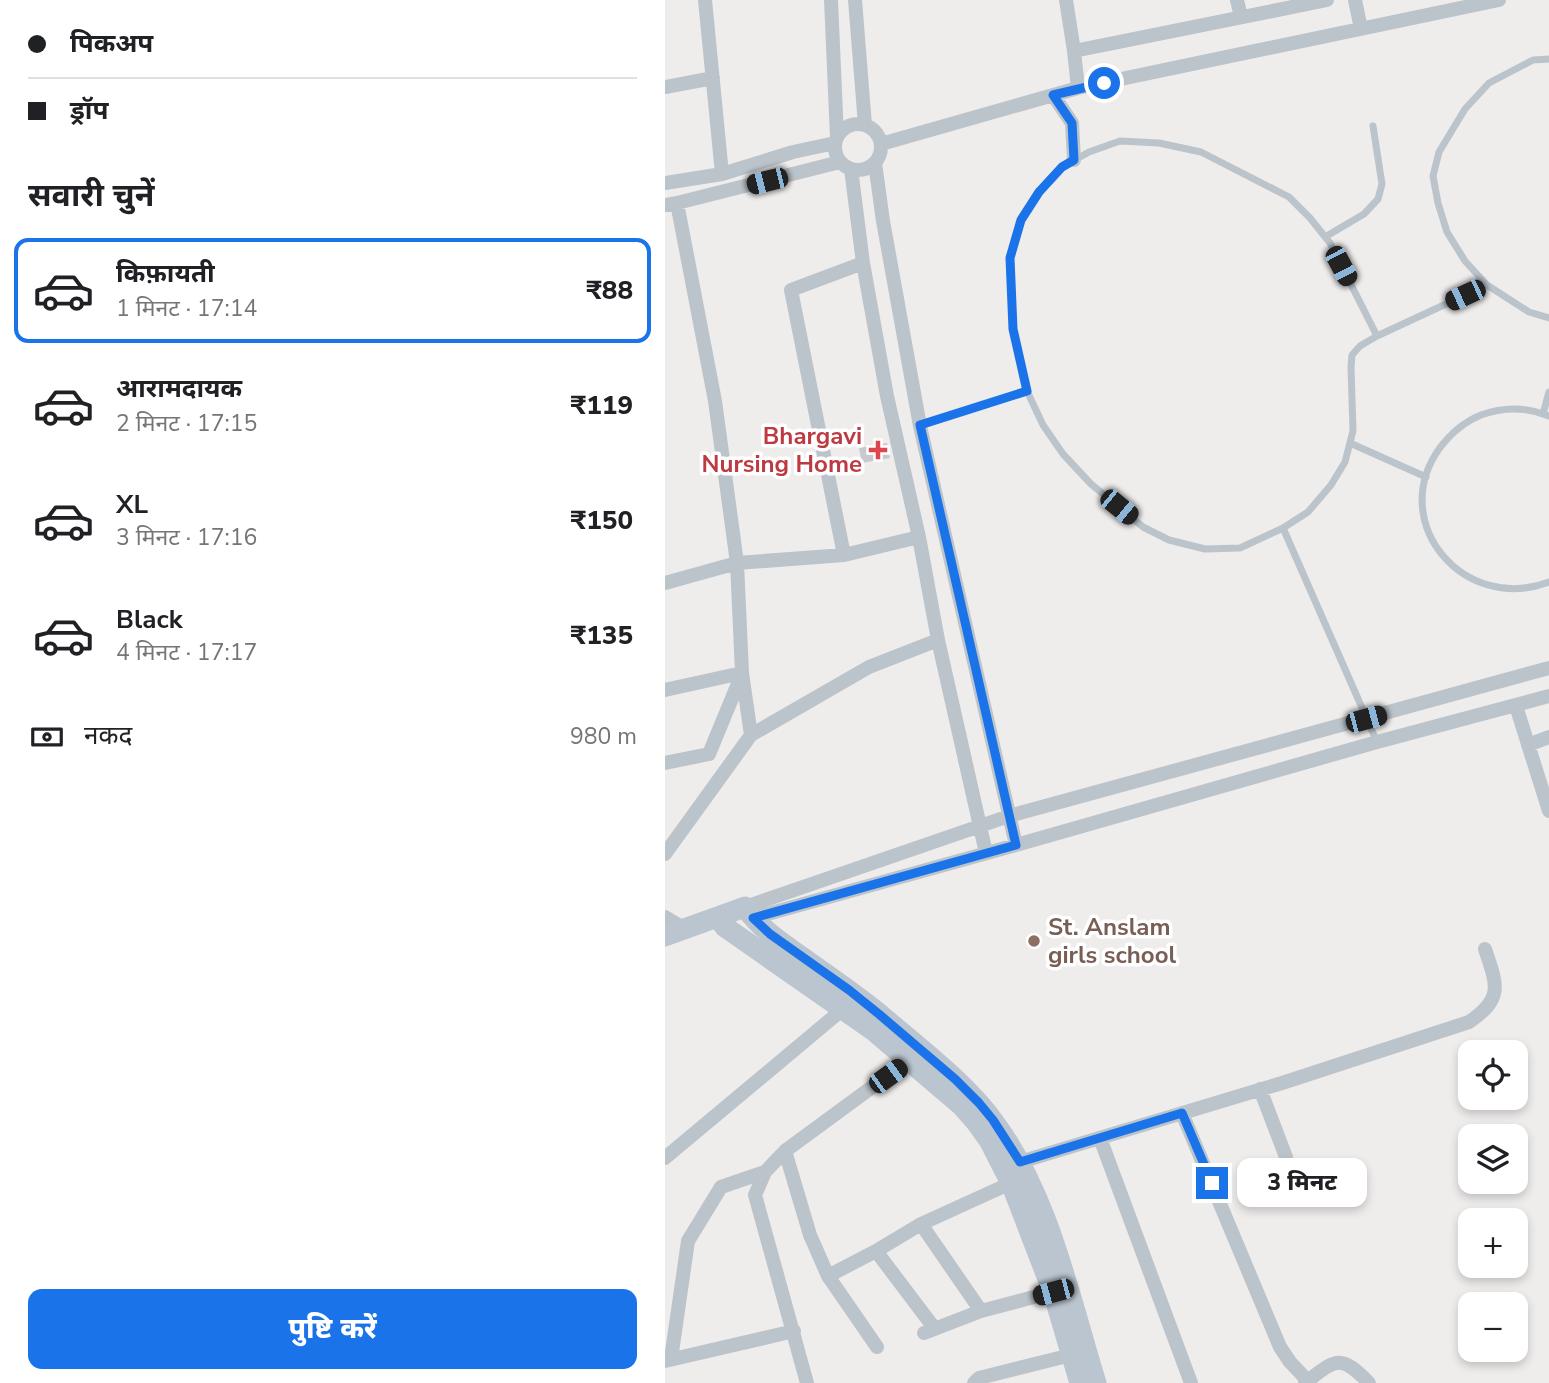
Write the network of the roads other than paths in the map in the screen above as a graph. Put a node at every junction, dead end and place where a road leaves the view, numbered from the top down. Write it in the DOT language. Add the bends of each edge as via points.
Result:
graph roads {
  1 [pos="705,0"];
  2 [pos="831,0"];
  3 [pos="855,0"];
  4 [pos="1066,0"];
  5 [pos="1237,0"];
  6 [pos="1328,0"];
  7 [pos="1355,0"];
  8 [pos="1499,0"];
  9 [pos="1241,17"];
  10 [pos="1361,29"];
  11 [pos="1075,51"];
  12 [pos="1549,59"];
  13 [pos="713,78"];
  14 [pos="665,87"];
  15 [pos="1078,88"];
  16 [pos="1053,95"];
  17 [pos="865,125"];
  18 [pos="1373,126"];
  19 [pos="836,140"];
  20 [pos="881,144"];
  21 [pos="1074,160"];
  22 [pos="875,163"];
  23 [pos="846,166"];
  24 [pos="722,174"];
  25 [pos="665,183"];
  26 [pos="671,204"];
  27 [pos="1325,237"];
  28 [pos="863,263"];
  29 [pos="1487,285"];
  30 [pos="1549,318"];
  31 [pos="1377,336"];
  32 [pos="1027,391"];
  33 [pos="1549,393"];
  34 [pos="1546,415"];
  35 [pos="920,425"];
  36 [pos="1350,443"];
  37 [pos="1426,477"];
  38 [pos="1283,528"];
  39 [pos="919,537"];
  40 [pos="844,555"];
  41 [pos="737,563"];
  42 [pos="1549,582"];
  43 [pos="665,583"];
  44 [pos="938,640"];
  45 [pos="1549,668"];
  46 [pos="742,673"];
  47 [pos="665,690"];
  48 [pos="1549,696"];
  49 [pos="1516,706"];
  50 [pos="1366,719"];
  51 [pos="751,735"];
  52 [pos="1549,737"];
  53 [pos="1377,742"];
  54 [pos="1528,745"];
  55 [pos="665,763"];
  56 [pos="1549,811"];
  57 [pos="1009,816"];
  58 [pos="980,826"];
  59 [pos="1016,845"];
  60 [pos="986,853"];
  61 [pos="665,854"];
  62 [pos="749,912"];
  63 [pos="665,917"];
  64 [pos="721,922"];
  65 [pos="675,932"];
  66 [pos="665,948"];
  67 [pos="1485,949"];
  68 [pos="843,1009"];
  69 [pos="915,1056"];
  70 [pos="1260,1089"];
  71 [pos="1182,1113"];
  72 [pos="1100,1138"];
  73 [pos="785,1151"];
  74 [pos="1286,1157"];
  75 [pos="665,1158"];
  76 [pos="1020,1162"];
  77 [pos="765,1172"];
  78 [pos="1011,1183"];
  79 [pos="921,1224"];
  80 [pos="876,1251"];
  81 [pos="828,1276"];
  82 [pos="1053,1292"];
  83 [pos="981,1311"];
  84 [pos="793,1331"];
  85 [pos="877,1347"];
  86 [pos="1079,1353"];
  87 [pos="668,1360"];
  88 [pos="1307,1382"];
  89 [pos="807,1383"];
  90 [pos="974,1383"];
  91 [pos="1080,1383"];
  92 [pos="1096,1383"];
  93 [pos="1191,1383"];
  94 [pos="1369,1383"];
  1 -- 13 [label="street"];
  2 -- 19 [label="street"];
  3 -- 17 [label="street"];
  4 -- 11 [label="street"];
  5 -- 9 [label="street"];
  6 -- 9 [label="street"];
  7 -- 10 [label="street"];
  8 -- 10 [label="street"];
  9 -- 11 [label="street"];
  10 -- 15 [label="street"];
  11 -- 15 [label="street"];
  12 -- 29 [label="lane" via="1534,60 1489,83 1465,109 1439,152 1433,176 1447,232"];
  13 -- 14 [label="street"];
  13 -- 24 [label="street"];
  15 -- 16 [label="street"];
  16 -- 20 [label="street"];
  16 -- 21 [label="street" via="1072,123"];
  17 -- 19 [label="street" via="846,127"];
  17 -- 20 [label="street" via="876,132"];
  18 -- 27 [label="lane" via="1382,184 1378,199 1364,214"];
  19 -- 23 [label="street" via="835,150"];
  19 -- 24 [label="street"];
  20 -- 22 [label="street"];
  21 -- 27 [label="lane" via="1120,141 1201,152 1289,197"];
  21 -- 32 [label="lane" via="1039,192 1021,220 1010,258 1013,329"];
  22 -- 23 [label="street" via="864,170"];
  22 -- 35 [label="street"];
  23 -- 26 [label="street"];
  23 -- 28 [label="street"];
  24 -- 25 [label="street"];
  26 -- 41 [label="street" via="715,401"];
  27 -- 31 [label="lane"];
  28 -- 39 [label="street"];
  28 -- 40 [label="street" via="791,290"];
  29 -- 30 [label="lane" via="1529,312"];
  29 -- 31 [label="lane"];
  31 -- 36 [label="lane" via="1352,355"];
  32 -- 35 [label="lane"];
  32 -- 38 [label="lane" via="1063,454 1143,527 1169,540 1205,549 1240,548"];
  33 -- 34 [label="lane"];
  34 -- 37 [label="lane" via="1502,410 1465,424 1436,452"];
  35 -- 57 [label="street"];
  36 -- 37 [label="lane"];
  36 -- 38 [label="lane" via="1331,485 1308,512"];
  37 -- 42 [label="lane" via="1423,504 1429,530 1450,564 1472,580 1498,588 1525,589"];
  38 -- 50 [label="lane"];
  39 -- 40 [label="street"];
  39 -- 44 [label="street"];
  40 -- 41 [label="street"];
  41 -- 43 [label="street"];
  41 -- 46 [label="street"];
  44 -- 51 [label="street" via="869,667"];
  44 -- 58 [label="street"];
  45 -- 50 [label="street"];
  46 -- 47 [label="street"];
  46 -- 51 [label="street"];
  46 -- 55 [label="street" via="709,754"];
  48 -- 49 [label="street"];
  49 -- 53 [label="street"];
  49 -- 54 [label="street"];
  50 -- 53 [label="lane"];
  50 -- 57 [label="street"];
  51 -- 61 [label="street"];
  52 -- 54 [label="street"];
  53 -- 59 [label="street"];
  54 -- 56 [label="street"];
  57 -- 58 [label="street"];
  57 -- 59 [label="street"];
  58 -- 60 [label="street"];
  58 -- 62 [label="street"];
  59 -- 60 [label="street"];
  60 -- 62 [label="street"];
  62 -- 64 [label="street"];
  62 -- 69 [label="street" via="770,934 849,990"];
  63 -- 65 [label="street"];
  64 -- 65 [label="street"];
  64 -- 66 [label="street"];
  64 -- 68 [label="street"];
  67 -- 70 [label="street" via="1495,990 1484,1012 1469,1022"];
  68 -- 69 [label="street"];
  68 -- 75 [label="street"];
  69 -- 73 [label="street"];
  69 -- 76 [label="street" via="979,1103"];
  69 -- 78 [label="street" via="976,1122"];
  70 -- 71 [label="street"];
  70 -- 74 [label="street"];
  71 -- 72 [label="street"];
  71 -- 88 [label="street" via="1280,1347"];
  72 -- 76 [label="street"];
  72 -- 93 [label="street"];
  73 -- 77 [label="street"];
  73 -- 81 [label="street" via="810,1236"];
  76 -- 86 [label="street" via="1062,1266"];
  77 -- 84 [label="street" via="755,1195"];
  77 -- 87 [label="street" via="722,1187 688,1241"];
  78 -- 79 [label="street"];
  78 -- 82 [label="street"];
  79 -- 80 [label="street"];
  79 -- 83 [label="street"];
  80 -- 81 [label="street"];
  80 -- 83 [label="street" via="930,1331"];
  81 -- 85 [label="street"];
  82 -- 83 [label="street"];
  82 -- 86 [label="street"];
  84 -- 87 [label="street"];
  84 -- 89 [label="street"];
  86 -- 90 [label="street"];
  86 -- 91 [label="street"];
  86 -- 92 [label="street"];
  88 -- 94 [label="street" via="1341,1362"];
}
